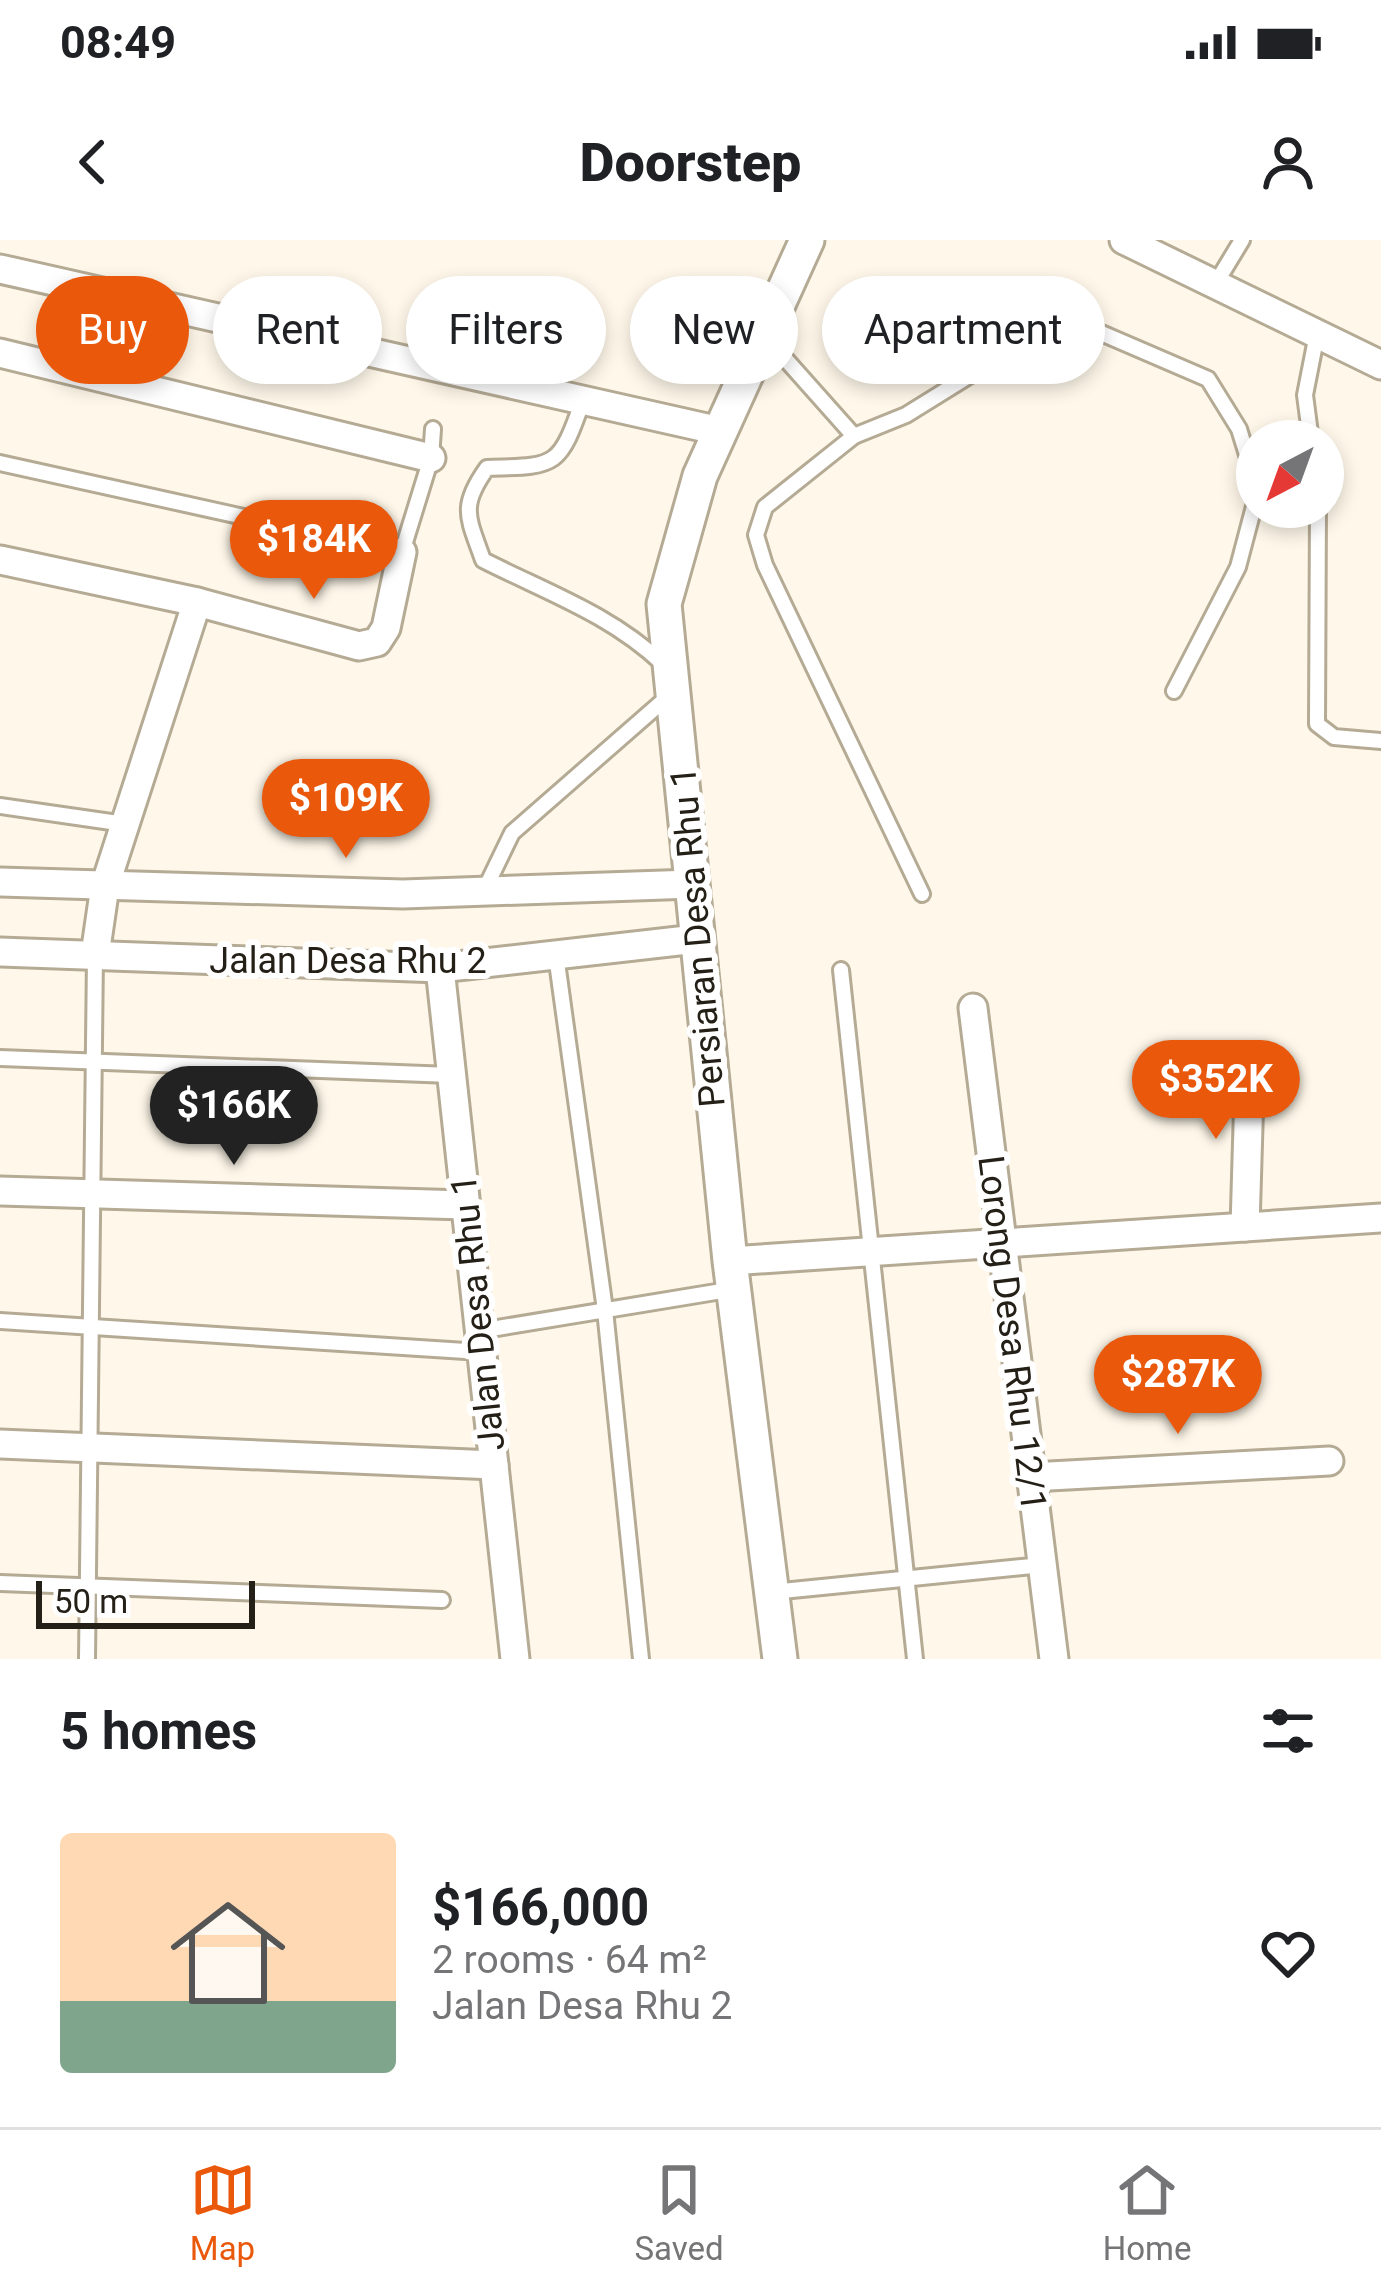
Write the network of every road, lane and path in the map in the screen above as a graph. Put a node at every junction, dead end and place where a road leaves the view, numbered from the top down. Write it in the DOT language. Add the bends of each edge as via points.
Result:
graph roads {
  1 [pos="807,240"];
  2 [pos="1124,240"];
  3 [pos="1242,240"];
  4 [pos="0,268"];
  5 [pos="791,276"];
  6 [pos="1216,283"];
  7 [pos="1318,332"];
  8 [pos="0,353"];
  9 [pos="1381,365"];
  10 [pos="798,373"];
  11 [pos="742,384"];
  12 [pos="583,400"];
  13 [pos="1308,420"];
  14 [pos="1236,424"];
  15 [pos="433,430"];
  16 [pos="721,431"];
  17 [pos="854,436"];
  18 [pos="430,458"];
  19 [pos="0,463"];
  20 [pos="1248,528"];
  21 [pos="1318,528"];
  22 [pos="402,552"];
  23 [pos="0,560"];
  24 [pos="197,602"];
  25 [pos="672,681"];
  26 [pos="1174,691"];
  27 [pos="1373,741"];
  28 [pos="1381,753"];
  29 [pos="0,806"];
  30 [pos="125,824"];
  31 [pos="0,882"];
  32 [pos="693,884"];
  33 [pos="105,886"];
  34 [pos="483,893"];
  35 [pos="922,894"];
  36 [pos="696,939"];
  37 [pos="0,952"];
  38 [pos="556,954"];
  39 [pos="95,955"];
  40 [pos="440,968"];
  41 [pos="841,970"];
  42 [pos="973,1008"];
  43 [pos="0,1058"];
  44 [pos="1250,1059"];
  45 [pos="94,1061"];
  46 [pos="451,1075"];
  47 [pos="0,1191"];
  48 [pos="92,1195"];
  49 [pos="465,1205"];
  50 [pos="1381,1218"];
  51 [pos="1245,1227"];
  52 [pos="1002,1243"];
  53 [pos="872,1252"];
  54 [pos="732,1275"];
  55 [pos="605,1310"];
  56 [pos="0,1322"];
  57 [pos="91,1327"];
  58 [pos="480,1341"];
  59 [pos="0,1444"];
  60 [pos="89,1448"];
  61 [pos="1329,1461"];
  62 [pos="494,1465"];
  63 [pos="1031,1477"];
  64 [pos="1042,1565"];
  65 [pos="905,1579"];
  66 [pos="0,1583"];
  67 [pos="88,1586"];
  68 [pos="772,1592"];
  69 [pos="442,1600"];
  70 [pos="86,1659"];
  71 [pos="514,1659"];
  72 [pos="641,1659"];
  73 [pos="780,1659"];
  74 [pos="915,1659"];
  75 [pos="1054,1659"];
  1 -- 5 [label="street, Persiaran Desa Rhu 1"];
  2 -- 6 [label="street"];
  3 -- 6 [label="lane"];
  4 -- 12 [label="street"];
  6 -- 7 [label="street"];
  7 -- 9 [label="street"];
  7 -- 13 [label="lane" via="1305,394"];
  8 -- 18 [label="street"];
  10 -- 17 [label="lane"];
  11 -- 16 [label="street, Persiaran Desa Rhu 1"];
  12 -- 16 [label="street"];
  12 -- 25 [label="lane" via="566,449 544,466 487,468 469,494 470,520 483,560 632,634"];
  14 -- 17 [label="lane" via="1208,380 1064,317 906,415"];
  15 -- 18 [label="lane"];
  16 -- 25 [label="street, Persiaran Desa Rhu 1" via="664,604"];
  17 -- 35 [label="lane" via="765,507 756,535"];
  18 -- 22 [label="lane"];
  19 -- 22 [label="lane"];
  20 -- 26 [label="lane" via="1238,566"];
  21 -- 27 [label="lane" via="1317,724 1334,737"];
  22 -- 24 [label="street" via="377,642 359,646"];
  23 -- 24 [label="street"];
  24 -- 30 [label="street"];
  25 -- 32 [label="street, Persiaran Desa Rhu 1"];
  25 -- 34 [label="lane" via="512,833"];
  27 -- 28 [label="lane"];
  29 -- 30 [label="lane"];
  30 -- 33 [label="street"];
  31 -- 33 [label="street"];
  32 -- 34 [label="street"];
  32 -- 36 [label="street, Persiaran Desa Rhu 1"];
  33 -- 34 [label="street"];
  33 -- 39 [label="street"];
  36 -- 38 [label="street, Jalan Desa Rhu 2"];
  36 -- 54 [label="street, Persiaran Desa Rhu 1"];
  37 -- 39 [label="street, Jalan Desa Rhu 2"];
  38 -- 40 [label="street, Jalan Desa Rhu 2"];
  38 -- 55 [label="lane"];
  39 -- 40 [label="street, Jalan Desa Rhu 2"];
  39 -- 45 [label="lane"];
  40 -- 46 [label="street, Jalan Desa Rhu 1"];
  41 -- 53 [label="lane"];
  42 -- 52 [label="street, Lorong Desa Rhu 12/1"];
  43 -- 45 [label="lane"];
  44 -- 51 [label="street"];
  45 -- 46 [label="lane"];
  45 -- 48 [label="lane"];
  46 -- 49 [label="street, Jalan Desa Rhu 1"];
  47 -- 48 [label="street"];
  48 -- 49 [label="street"];
  48 -- 57 [label="lane"];
  49 -- 58 [label="street, Jalan Desa Rhu 1"];
  50 -- 51 [label="street"];
  51 -- 52 [label="street"];
  52 -- 53 [label="street"];
  52 -- 63 [label="street, Lorong Desa Rhu 12/1"];
  53 -- 54 [label="street"];
  53 -- 65 [label="lane"];
  54 -- 55 [label="lane"];
  54 -- 68 [label="street, Persiaran Desa Rhu 1"];
  55 -- 58 [label="lane"];
  55 -- 72 [label="lane"];
  56 -- 57 [label="lane"];
  57 -- 58 [label="lane"];
  57 -- 60 [label="lane"];
  58 -- 62 [label="street, Jalan Desa Rhu 1"];
  59 -- 60 [label="street"];
  60 -- 62 [label="street"];
  60 -- 67 [label="lane"];
  61 -- 63 [label="street"];
  62 -- 71 [label="street, Jalan Desa Rhu 1"];
  63 -- 64 [label="street, Lorong Desa Rhu 12/1"];
  64 -- 65 [label="lane"];
  64 -- 75 [label="street, Lorong Desa Rhu 12/1"];
  65 -- 68 [label="lane"];
  65 -- 74 [label="lane"];
  66 -- 67 [label="lane"];
  67 -- 69 [label="lane"];
  67 -- 70 [label="lane"];
  68 -- 73 [label="street, Persiaran Desa Rhu 1"];
}
